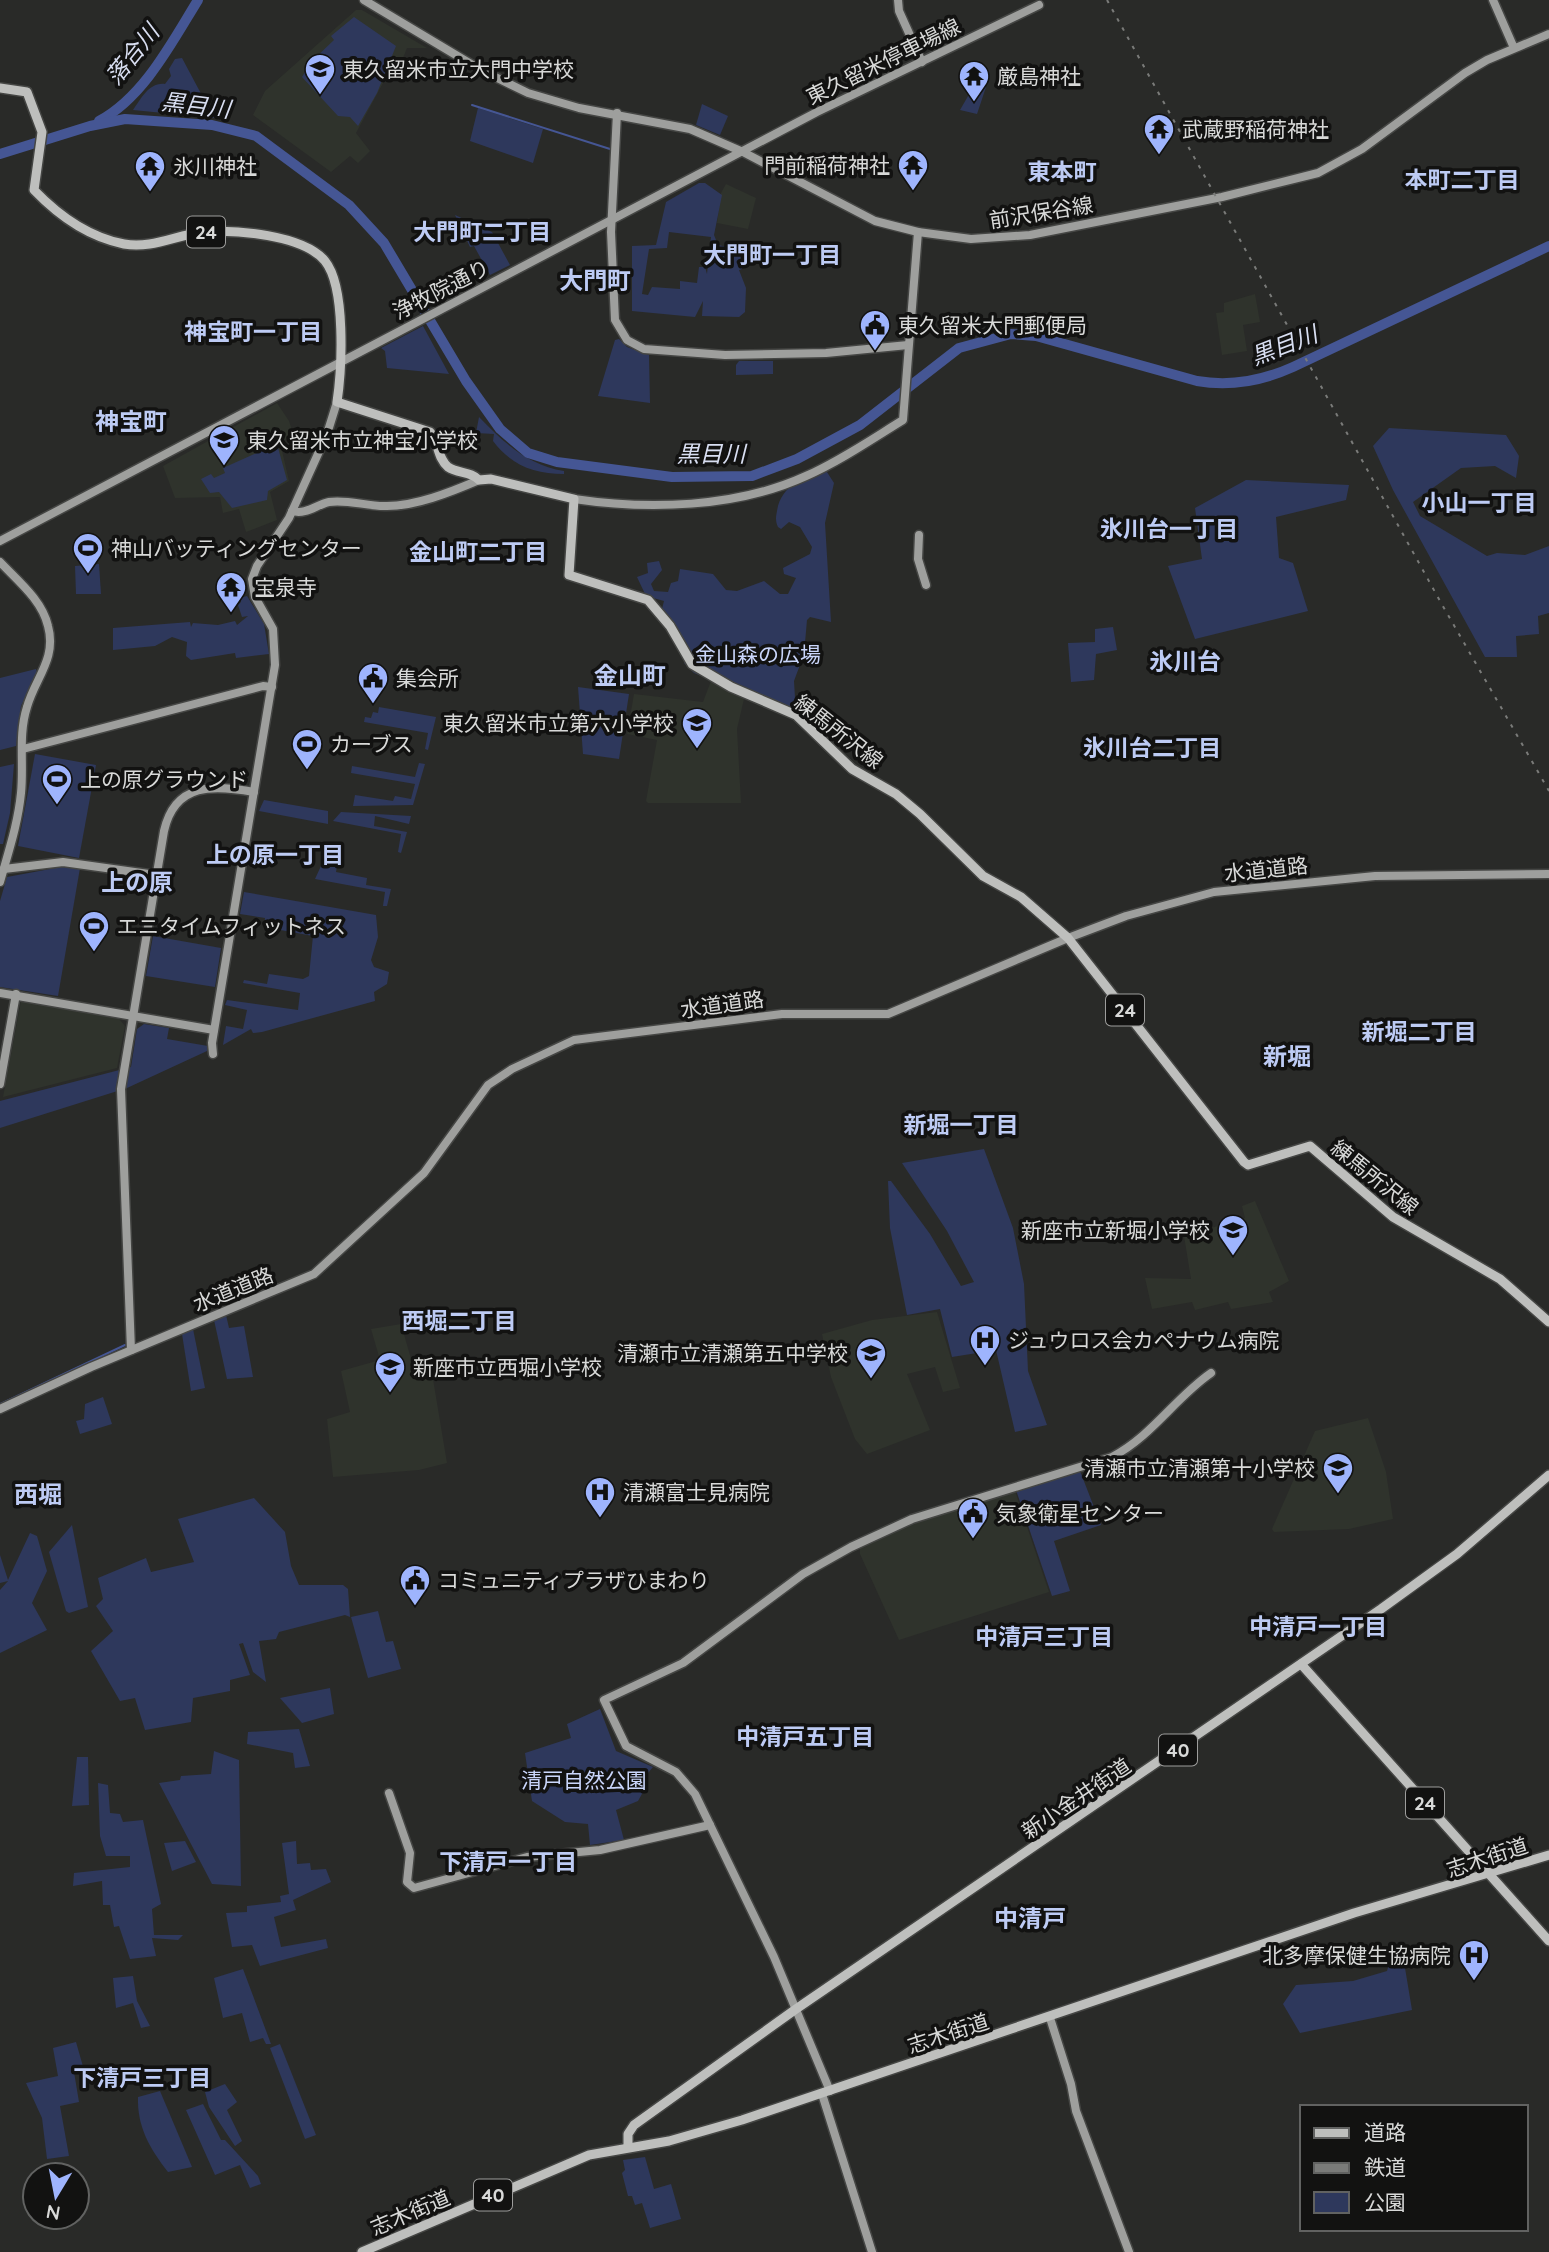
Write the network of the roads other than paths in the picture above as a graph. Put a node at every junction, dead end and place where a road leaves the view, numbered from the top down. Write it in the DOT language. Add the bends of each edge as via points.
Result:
graph roads {
  1 [pos="364,0"];
  2 [pos="898,0"];
  3 [pos="1493,0"];
  4 [pos="1039,5"];
  5 [pos="1549,34"];
  6 [pos="1514,48"];
  7 [pos="922,61"];
  8 [pos="0,88"];
  9 [pos="617,113"];
  10 [pos="743,152"];
  11 [pos="611,222"];
  12 [pos="918,232"];
  13 [pos="908,345"];
  14 [pos="341,360"];
  15 [pos="337,402"];
  16 [pos="479,480"];
  17 [pos="574,499"];
  18 [pos="292,511"];
  19 [pos="919,535"];
  20 [pos="0,541"];
  21 [pos="0,562"];
  22 [pos="926,585"];
  23 [pos="272,687"];
  24 [pos="23,749"];
  25 [pos="254,792"];
  26 [pos="4,869"];
  27 [pos="1549,874"];
  28 [pos="156,875"];
  29 [pos="0,882"];
  30 [pos="1068,938"];
  31 [pos="0,993"];
  32 [pos="16,994"];
  33 [pos="133,1016"];
  34 [pos="214,1030"];
  35 [pos="213,1054"];
  36 [pos="0,1084"];
  37 [pos="1549,1322"];
  38 [pos="131,1350"];
  39 [pos="1211,1373"];
  40 [pos="0,1409"];
  41 [pos="1549,1475"];
  42 [pos="1301,1664"];
  43 [pos="389,1793"];
  44 [pos="710,1825"];
  45 [pos="1549,1855"];
  46 [pos="1490,1875"];
  47 [pos="1549,1941"];
  48 [pos="796,2009"];
  49 [pos="1050,2018"];
  50 [pos="826,2092"];
  51 [pos="628,2147"];
  52 [pos="362,2252"];
  53 [pos="872,2252"];
  54 [pos="1129,2252"];
  1 -- 9 [label="street, 前沢保谷線" via="506,84 553,102"];
  2 -- 7 [label="street" via="898,11"];
  3 -- 6 [label="street"];
  4 -- 7 [label="street, 東久留米停車場線"];
  5 -- 6 [label="street, 前沢保谷線"];
  6 -- 12 [label="street, 前沢保谷線" via="1465,73 1350,157 1292,181 1030,235 971,239"];
  7 -- 10 [label="street, 東久留米停車場線"];
  8 -- 14 [label="main road, 24" via="27,92 42,132 34,190 63,218 93,233 135,245 194,233 226,232 272,236 317,253 337,285"];
  9 -- 10 [label="street, 前沢保谷線" via="690,128"];
  9 -- 11 [label="street"];
  10 -- 11 [label="street, 浄牧院通り"];
  10 -- 12 [label="street, 前沢保谷線" via="859,214"];
  11 -- 13 [label="street" via="615,320 626,340 640,348 733,355"];
  11 -- 14 [label="street, 浄牧院通り"];
  12 -- 13 [label="street"];
  13 -- 17 [label="street" via="904,420 794,481 698,502 607,504"];
  14 -- 15 [label="main road, 24"];
  14 -- 20 [label="street, 浄牧院通り"];
  15 -- 16 [label="main road" via="430,432 448,467"];
  15 -- 18 [label="street"];
  16 -- 17 [label="main road"];
  16 -- 18 [label="street" via="449,493 390,506 340,502 302,513"];
  17 -- 30 [label="main road, 練馬所沢線 / 24" via="569,575 648,600 692,664 796,715 852,769 896,794 983,876 1021,897"];
  18 -- 23 [label="street" via="252,579 255,597 273,629"];
  19 -- 22 [label="street"];
  21 -- 24 [label="street" via="43,610 50,638 49,661 24,717"];
  23 -- 24 [label="street"];
  23 -- 25 [label="street"];
  24 -- 26 [label="street" via="18,813"];
  25 -- 28 [label="street" via="210,787 181,800 165,826"];
  25 -- 34 [label="street"];
  26 -- 28 [label="street" via="63,862"];
  26 -- 29 [label="street"];
  27 -- 30 [label="street, 水道道路" via="1375,876 1214,892 1145,910"];
  28 -- 33 [label="street"];
  30 -- 37 [label="main road, 練馬所沢線 / 24" via="1248,1165 1310,1146 1361,1192 1417,1232 1500,1279"];
  30 -- 38 [label="street, 水道道路" via="888,1014 782,1014 605,1034 561,1045 488,1085 424,1173 314,1274"];
  31 -- 32 [label="street"];
  32 -- 33 [label="street"];
  32 -- 36 [label="street"];
  33 -- 34 [label="street"];
  33 -- 38 [label="street" via="120,1096"];
  34 -- 35 [label="street"];
  38 -- 40 [label="street, 水道道路"];
  39 -- 44 [label="street" via="1188,1389 1150,1431 1112,1457 912,1519 851,1547 803,1574 683,1663 604,1700 626,1746 682,1777"];
  41 -- 42 [label="main road, 新小金井街道 / 40" via="1457,1554"];
  42 -- 46 [label="main road, 24"];
  42 -- 48 [label="main road, 新小金井街道 / 40"];
  43 -- 44 [label="street" via="410,1853 407,1882 414,1888 527,1857 600,1850"];
  44 -- 48 [label="street"];
  45 -- 46 [label="main road, 志木街道 / 40"];
  46 -- 47 [label="main road, 24"];
  46 -- 49 [label="main road, 志木街道 / 40" via="1354,1913"];
  48 -- 50 [label="street"];
  48 -- 51 [label="main road, 新小金井街道 / 40" via="634,2125"];
  49 -- 50 [label="main road, 志木街道 / 40"];
  49 -- 54 [label="street" via="1076,2111"];
  50 -- 51 [label="main road, 志木街道 / 40" via="681,2138"];
  50 -- 53 [label="street"];
  51 -- 52 [label="main road, 志木街道 / 40" via="575,2160"];
}
